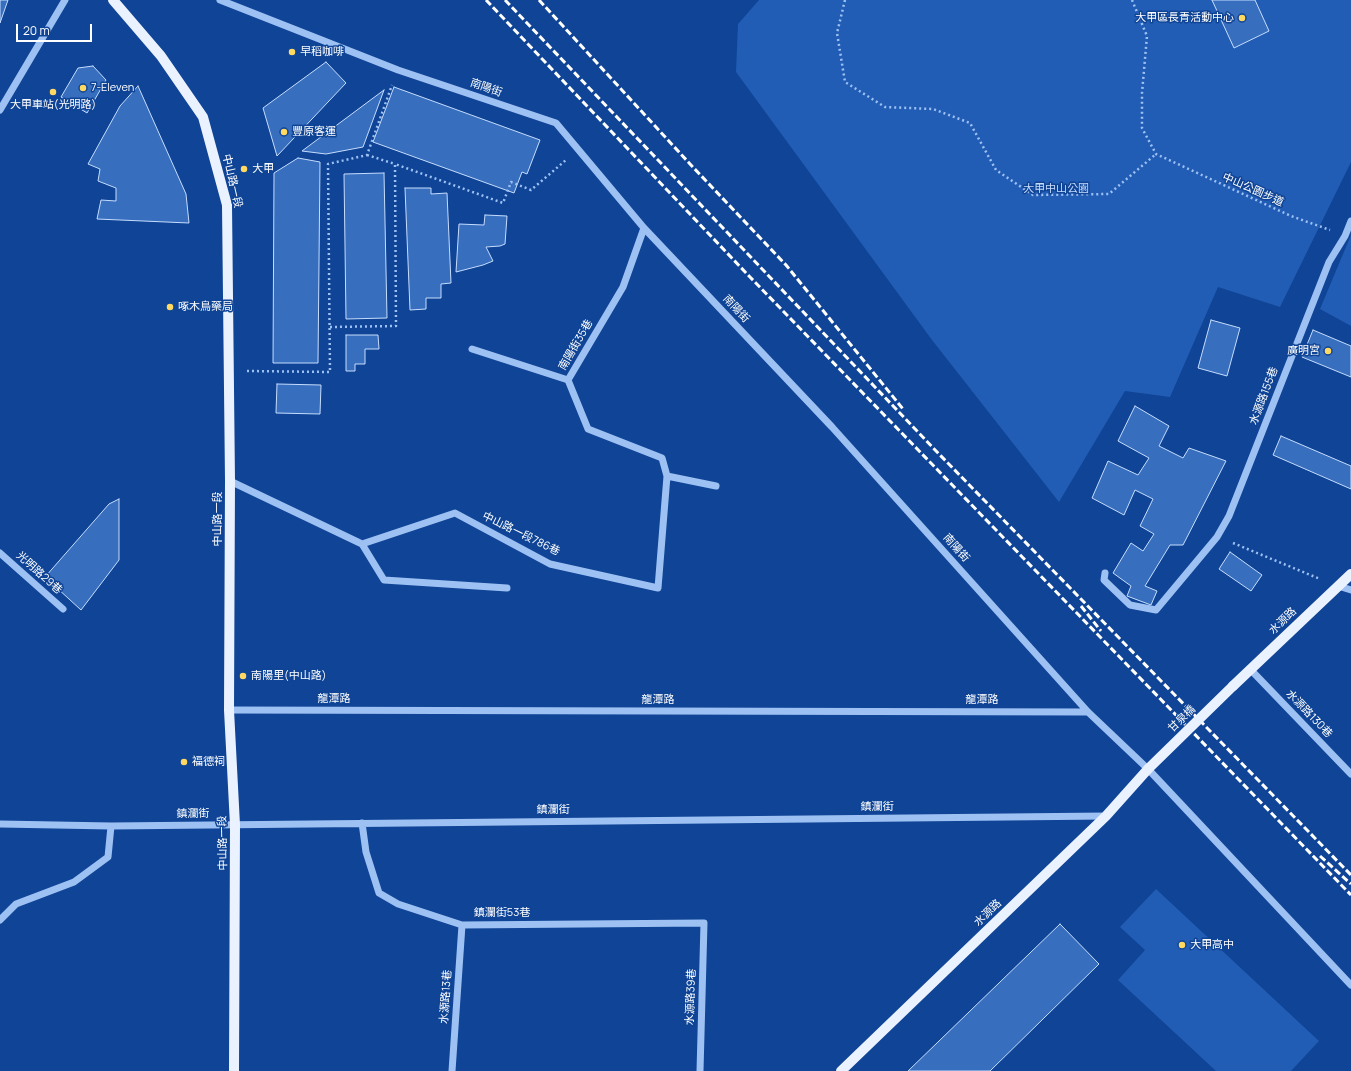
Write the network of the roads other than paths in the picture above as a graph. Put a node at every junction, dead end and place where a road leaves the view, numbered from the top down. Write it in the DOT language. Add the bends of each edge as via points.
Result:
graph roads {
  1 [pos="65,0"];
  2 [pos="113,0"];
  3 [pos="220,0"];
  4 [pos="0,110"];
  5 [pos="1351,220"];
  6 [pos="644,228"];
  7 [pos="472,349"];
  8 [pos="568,380"];
  9 [pos="666,476"];
  10 [pos="230,481"];
  11 [pos="716,486"];
  12 [pos="362,544"];
  13 [pos="0,553"];
  14 [pos="1104,573"];
  15 [pos="1351,574"];
  16 [pos="1338,586"];
  17 [pos="507,588"];
  18 [pos="1351,590"];
  19 [pos="63,609"];
  20 [pos="1250,669"];
  21 [pos="1233,686"];
  22 [pos="229,710"];
  23 [pos="1088,712"];
  24 [pos="1148,769"];
  25 [pos="1351,774"];
  26 [pos="1106,816"];
  27 [pos="362,823"];
  28 [pos="0,824"];
  29 [pos="235,825"];
  30 [pos="111,826"];
  31 [pos="0,920"];
  32 [pos="704,923"];
  33 [pos="462,925"];
  34 [pos="1351,985"];
  35 [pos="234,1071"];
  36 [pos="452,1071"];
  37 [pos="700,1071"];
  38 [pos="841,1071"];
  1 -- 4 [label="street"];
  2 -- 10 [label="main road, 中山路一段" via="161,56 203,117 227,205"];
  3 -- 6 [label="street, 南陽街" via="398,70 556,123"];
  5 -- 14 [label="street, 水源路155巷" via="1346,236 1329,262 1229,516 1218,537 1156,610 1130,605 1104,580"];
  6 -- 8 [label="street, 南陽街35巷" via="623,287"];
  6 -- 23 [label="street, 南陽街" via="832,427"];
  7 -- 8 [label="street, 南陽街35巷"];
  8 -- 9 [label="street" via="588,428 662,458"];
  9 -- 11 [label="street"];
  9 -- 12 [label="street, 中山路一段786巷" via="658,588 550,564 454,513"];
  10 -- 12 [label="street"];
  10 -- 22 [label="main road, 中山路一段"];
  12 -- 17 [label="street" via="384,580"];
  13 -- 19 [label="street, 光明路29巷"];
  15 -- 16 [label="main road, 水源路"];
  16 -- 18 [label="street"];
  16 -- 20 [label="main road, 水源路"];
  20 -- 21 [label="main road, 水源路"];
  20 -- 25 [label="street, 水源路130巷"];
  21 -- 24 [label="main road, 甘泉橋, bridge"];
  22 -- 23 [label="street, 龍潭路"];
  22 -- 29 [label="main road, 中山路一段"];
  23 -- 24 [label="street, 南陽街"];
  24 -- 26 [label="main road, 水源路"];
  24 -- 34 [label="street, 南陽街"];
  26 -- 27 [label="street, 鎮瀾街"];
  26 -- 38 [label="main road, 水源路"];
  27 -- 29 [label="street, 鎮瀾街"];
  27 -- 33 [label="street, 鎮瀾街53巷" via="366,852 379,893 398,904"];
  28 -- 30 [label="street, 鎮瀾街"];
  29 -- 30 [label="street, 鎮瀾街"];
  29 -- 35 [label="main road, 中山路一段"];
  30 -- 31 [label="street" via="108,857 74,882 16,904"];
  32 -- 33 [label="street, 鎮瀾街53巷"];
  32 -- 37 [label="street, 水源路39巷"];
  33 -- 36 [label="street, 水源路13巷"];
}
